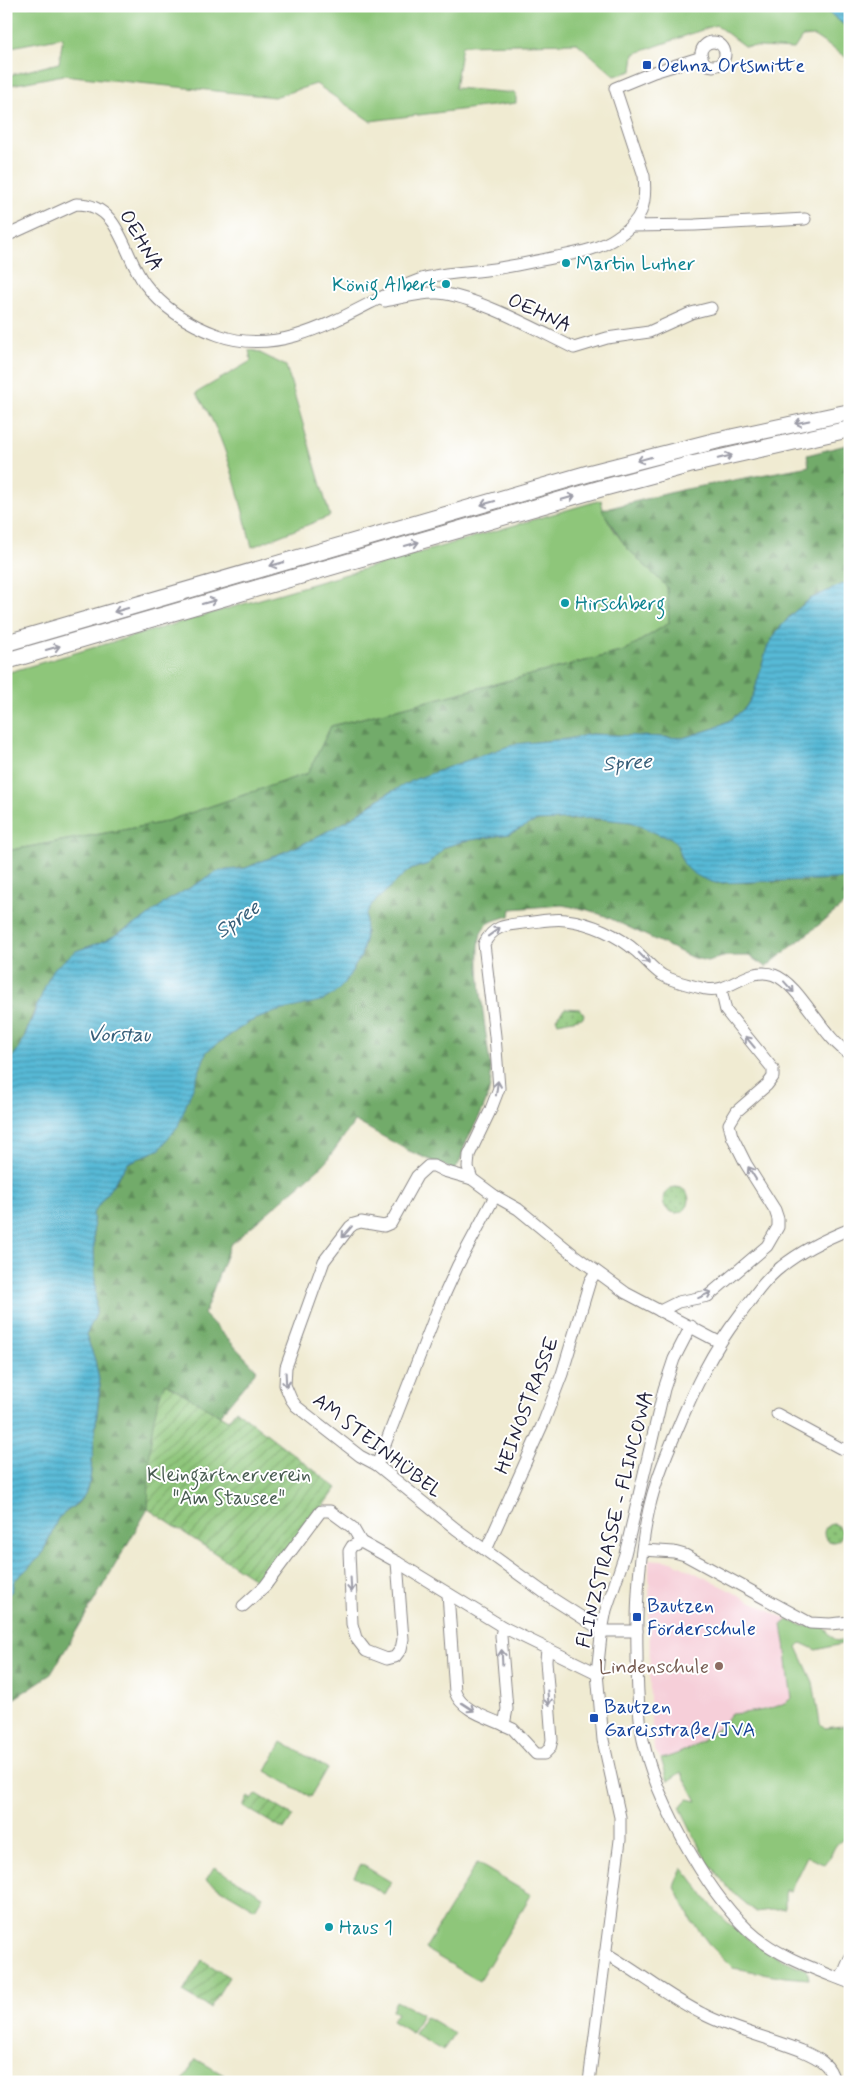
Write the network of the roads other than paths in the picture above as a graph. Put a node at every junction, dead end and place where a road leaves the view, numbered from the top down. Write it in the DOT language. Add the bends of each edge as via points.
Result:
graph roads {
  1 [pos="702,57"];
  2 [pos="805,219"];
  3 [pos="632,226"];
  4 [pos="6,236"];
  5 [pos="380,298"];
  6 [pos="711,308"];
  7 [pos="850,412"];
  8 [pos="850,429"];
  9 [pos="6,643"];
  10 [pos="6,661"];
  11 [pos="721,989"];
  12 [pos="850,1054"];
  13 [pos="472,1179"];
  14 [pos="495,1196"];
  15 [pos="850,1229"];
  16 [pos="596,1272"];
  17 [pos="660,1311"];
  18 [pos="691,1326"];
  19 [pos="719,1342"];
  20 [pos="776,1414"];
  21 [pos="850,1450"];
  22 [pos="377,1465"];
  23 [pos="360,1542"];
  24 [pos="486,1550"];
  25 [pos="643,1550"];
  26 [pos="397,1562"];
  27 [pos="448,1594"];
  28 [pos="243,1606"];
  29 [pos="850,1622"];
  30 [pos="504,1627"];
  31 [pos="603,1631"];
  32 [pos="637,1631"];
  33 [pos="547,1649"];
  34 [pos="597,1673"];
  35 [pos="504,1725"];
  36 [pos="605,1953"];
  37 [pos="850,1958"];
  38 [pos="846,1981"];
  39 [pos="589,2082"];
  40 [pos="834,2082"];
  1 -- 3 [label="street, OEHNA" via="615,88 644,176 646,199"];
  2 -- 3 [label="street"];
  3 -- 5 [label="street, OEHNA" via="612,241 588,250 494,269 427,278"];
  4 -- 5 [label="street, OEHNA" via="76,204 98,207 112,223 144,284 177,316 218,335 247,342 281,340 302,334"];
  5 -- 6 [label="street, OEHNA" via="385,301 438,293 463,298 574,348 607,338 654,330"];
  7 -- 9 [label="highway, one-way" via="642,459"];
  10 -- 8 [label="highway, one-way" via="599,489"];
  11 -- 12 [label="street, one-way" via="759,973 774,974 792,989 834,1040"];
  13 -- 11 [label="street, one-way" via="467,1161 498,1088 484,950 489,934 510,924 563,919 581,922 623,941 664,977 708,989"];
  17 -- 11 [label="street, one-way" via="678,1302 708,1296 767,1246 778,1227 775,1210 746,1164 729,1124 737,1111 767,1085 773,1077 773,1069 726,1011"];
  13 -- 14 [label="street"];
  13 -- 22 [label="street, AM STEINHÜBEL, one-way" via="428,1166 417,1176 391,1223 384,1226 361,1222 350,1227 324,1261 286,1367 288,1392 296,1406 360,1456"];
  14 -- 16 [label="street" via="518,1209"];
  14 -- 22 [label="street" via="436,1311"];
  15 -- 19 [label="street" via="811,1246 775,1272"];
  16 -- 17 [label="street"];
  16 -- 24 [label="street, HEINOSTRASSE" via="590,1281 544,1421"];
  17 -- 18 [label="street"];
  18 -- 19 [label="street"];
  18 -- 31 [label="street, FLINZSTRASSE - FLINCOWA" via="674,1359 664,1389 625,1554 606,1610"];
  19 -- 25 [label="street" via="696,1384 667,1453 649,1508"];
  20 -- 21 [label="street" via="840,1448"];
  22 -- 24 [label="street, AM STEINHÜBEL"];
  23 -- 26 [label="street"];
  23 -- 26 [label="street, one-way" via="349,1551 352,1624 356,1638 366,1650 386,1660 395,1657 403,1639"];
  23 -- 28 [label="street" via="353,1528 330,1511 321,1511 265,1586"];
  24 -- 31 [label="street, AM STEINHÜBEL"];
  25 -- 29 [label="street" via="684,1555 810,1622"];
  25 -- 32 [label="street"];
  26 -- 27 [label="street"];
  27 -- 30 [label="street"];
  27 -- 35 [label="street, one-way" via="458,1700"];
  30 -- 33 [label="street"];
  35 -- 30 [label="street, one-way" via="507,1709 502,1645"];
  31 -- 32 [label="street"];
  31 -- 34 [label="street, FLINZSTRASSE - FLINCOWA"];
  32 -- 38 [label="street" via="643,1740 658,1787 698,1864 719,1896 748,1930 798,1962"];
  33 -- 34 [label="street"];
  33 -- 35 [label="street, one-way" via="550,1748 544,1754 536,1754 513,1729"];
  34 -- 36 [label="street, FLINZSTRASSE - FLINCOWA" via="603,1740 620,1817 620,1840"];
  36 -- 39 [label="street, FLINZSTRASSE - FLINCOWA"];
  36 -- 40 [label="street" via="705,2015 770,2038 825,2063 833,2074"];
  37 -- 38 [label="street"];
}
